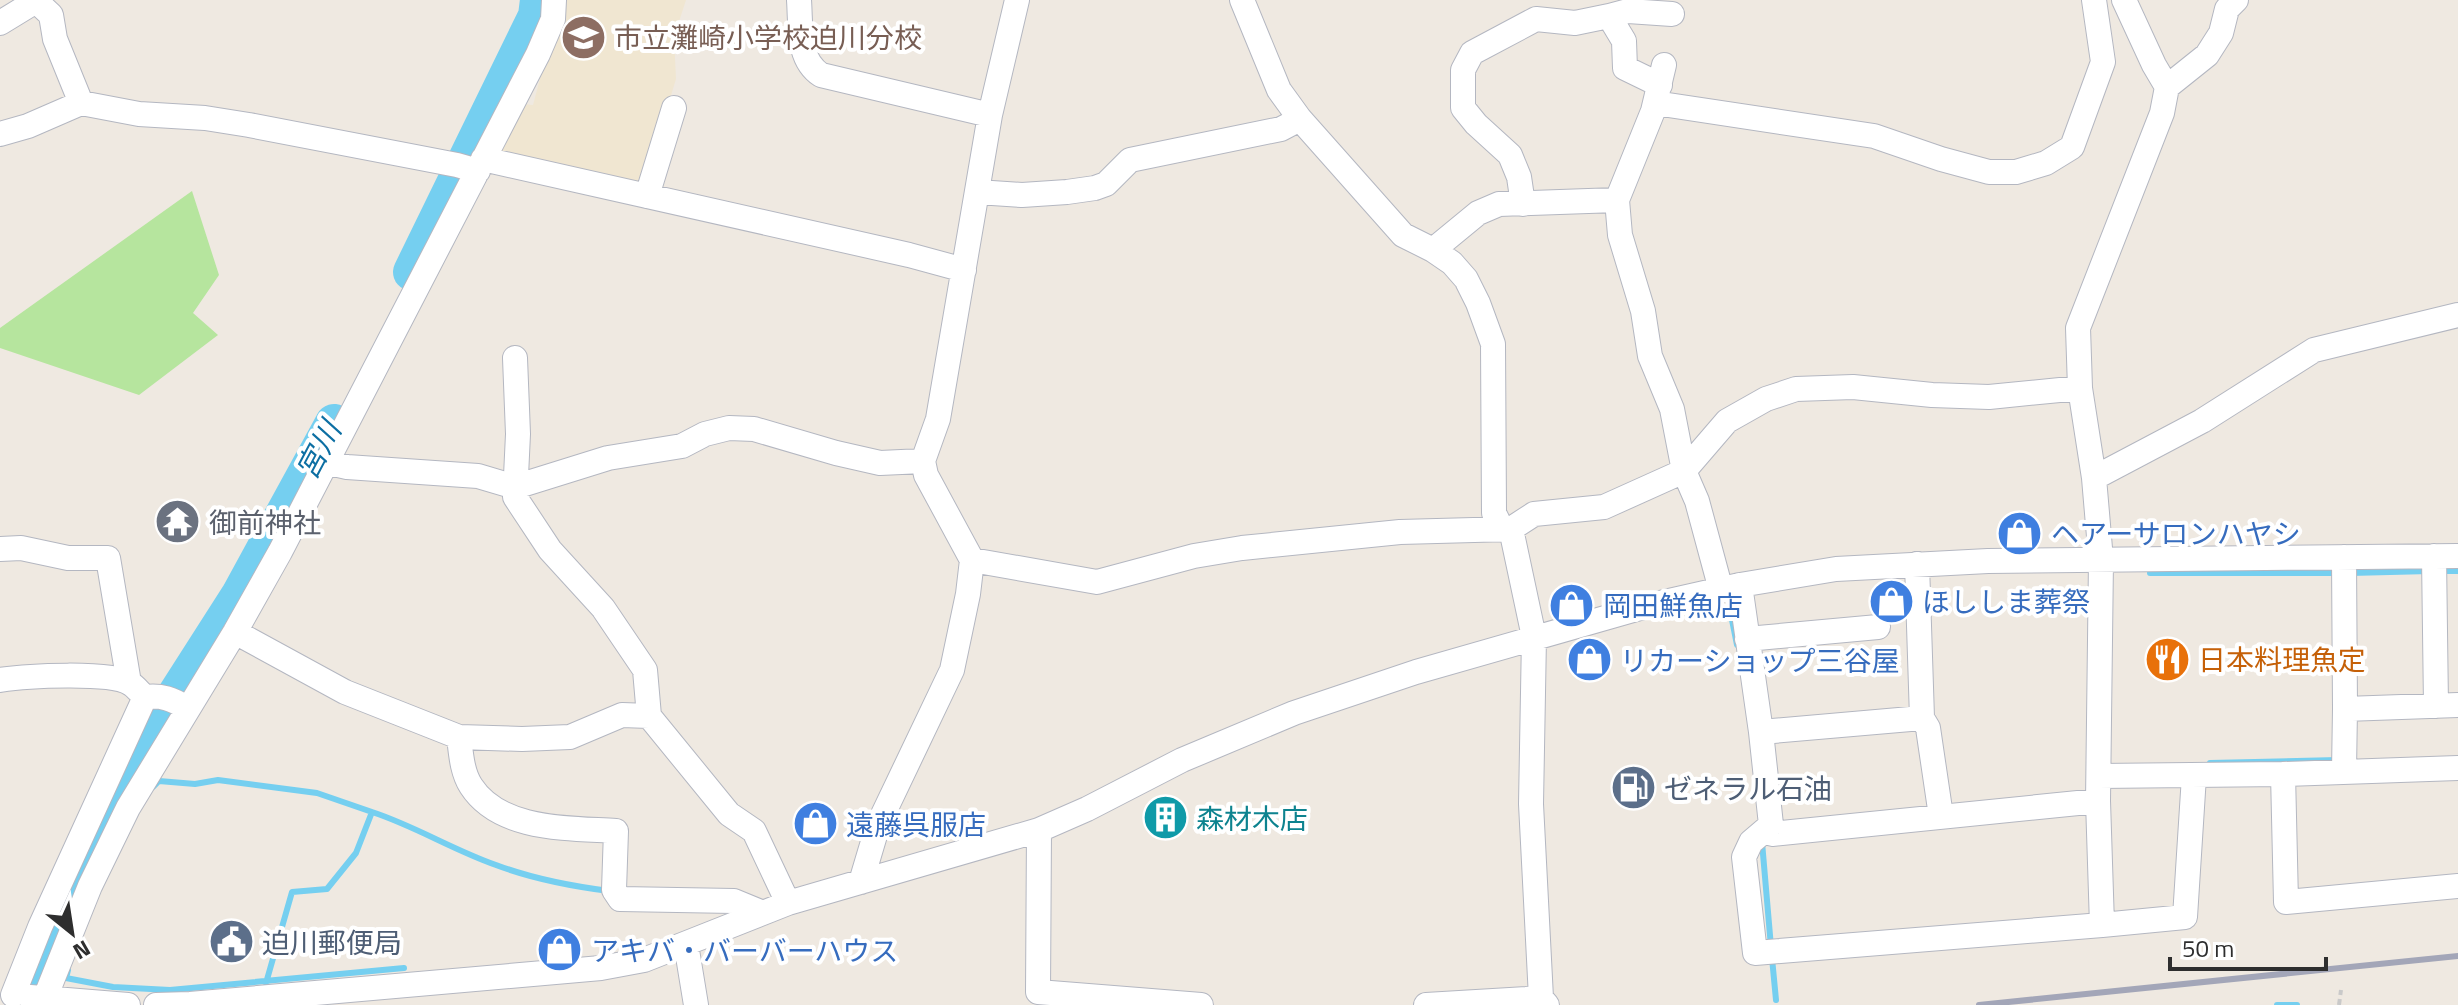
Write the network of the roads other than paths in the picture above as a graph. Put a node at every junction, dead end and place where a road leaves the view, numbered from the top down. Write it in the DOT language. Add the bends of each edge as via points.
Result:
graph roads {
  1 [pos="554,0"];
  2 [pos="799,0"];
  3 [pos="1017,0"];
  4 [pos="1242,0"];
  5 [pos="2094,0"];
  6 [pos="2124,0"];
  7 [pos="2236,0"];
  8 [pos="1672,14"];
  9 [pos="1609,16"];
  10 [pos="0,23"];
  11 [pos="1660,85"];
  12 [pos="2167,87"];
  13 [pos="81,103"];
  14 [pos="674,108"];
  15 [pos="990,115"];
  16 [pos="1300,119"];
  17 [pos="0,134"];
  18 [pos="473,166"];
  19 [pos="977,192"];
  20 [pos="647,196"];
  21 [pos="1617,200"];
  22 [pos="1523,204"];
  23 [pos="1433,250"];
  24 [pos="964,270"];
  25 [pos="2458,315"];
  26 [pos="515,358"];
  27 [pos="2080,388"];
  28 [pos="923,461"];
  29 [pos="325,462"];
  30 [pos="1684,471"];
  31 [pos="2094,478"];
  32 [pos="515,487"];
  33 [pos="1506,529"];
  34 [pos="0,549"];
  35 [pos="972,560"];
  36 [pos="2101,560"];
  37 [pos="1917,564"];
  38 [pos="2440,564"];
  39 [pos="2344,568"];
  40 [pos="1730,588"];
  41 [pos="1878,627"];
  42 [pos="235,632"];
  43 [pos="1534,637"];
  44 [pos="1747,639"];
  45 [pos="0,680"];
  46 [pos="163,698"];
  47 [pos="2447,706"];
  48 [pos="2345,709"];
  49 [pos="649,716"];
  50 [pos="1922,718"];
  51 [pos="1761,732"];
  52 [pos="459,737"];
  53 [pos="2344,763"];
  54 [pos="2458,768"];
  55 [pos="2283,774"];
  56 [pos="2099,776"];
  57 [pos="2194,776"];
  58 [pos="2098,801"];
  59 [pos="1941,816"];
  60 [pos="1039,830"];
  61 [pos="1764,831"];
  62 [pos="861,882"];
  63 [pos="2458,886"];
  64 [pos="788,903"];
  65 [pos="763,913"];
  66 [pos="2102,925"];
  67 [pos="686,944"];
  68 [pos="7,995"];
  69 [pos="45,998"];
  70 [pos="1038,999"];
  71 [pos="1544,1002"];
  72 [pos="71,1003"];
  73 [pos="128,1005"];
  74 [pos="156,1005"];
  75 [pos="696,1005"];
  76 [pos="1201,1005"];
  77 [pos="1426,1005"];
  1 -- 18 [label="street" via="553,19 538,54"];
  2 -- 15 [label="street" via="803,54 811,69"];
  3 -- 15 [label="street"];
  4 -- 16 [label="street" via="1279,90"];
  5 -- 11 [label="street" via="2103,62 2072,147 2046,163 2016,172 1989,172 1874,136"];
  6 -- 12 [label="street"];
  7 -- 12 [label="street" via="2207,55"];
  8 -- 9 [label="street" via="1628,11"];
  9 -- 11 [label="street" via="1624,41 1625,68"];
  9 -- 22 [label="street" via="1575,23 1536,19 1472,53 1463,70 1463,108 1510,155"];
  10 -- 13 [label="street" via="36,1 51,15"];
  11 -- 21 [label="street"];
  12 -- 27 [label="street" via="2162,113 2078,328"];
  13 -- 17 [label="street"];
  13 -- 18 [label="street" via="249,125"];
  14 -- 20 [label="street"];
  15 -- 19 [label="street"];
  16 -- 19 [label="street" via="1281,129 1130,160 1095,188 1022,195"];
  16 -- 23 [label="street" via="1403,235"];
  18 -- 20 [label="street"];
  18 -- 29 [label="street"];
  19 -- 24 [label="street"];
  20 -- 24 [label="street"];
  21 -- 22 [label="street"];
  21 -- 30 [label="street" via="1620,235 1643,311 1650,356 1672,409"];
  22 -- 23 [label="street" via="1499,204 1478,213"];
  23 -- 33 [label="street" via="1466,279 1493,344 1494,513"];
  24 -- 28 [label="street" via="938,419"];
  25 -- 31 [label="street" via="2314,350 2202,421"];
  26 -- 32 [label="street"];
  27 -- 30 [label="street" via="1989,397 1853,387 1796,389 1727,421"];
  27 -- 31 [label="street"];
  28 -- 32 [label="street" via="880,463 754,429 729,428 682,446 608,458"];
  28 -- 35 [label="street"];
  29 -- 32 [label="street" via="478,476"];
  29 -- 42 [label="street"];
  30 -- 33 [label="street" via="1604,507 1534,514"];
  30 -- 40 [label="street"];
  31 -- 36 [label="street"];
  32 -- 49 [label="street" via="515,497 550,550 603,608 645,670"];
  33 -- 35 [label="street" via="1400,532 1242,548 1097,582"];
  33 -- 43 [label="street"];
  34 -- 46 [label="street" via="108,558"];
  35 -- 62 [label="street" via="952,670 878,825"];
  36 -- 37 [label="street"];
  36 -- 39 [label="street"];
  36 -- 56 [label="street"];
  37 -- 40 [label="street" via="1836,569"];
  37 -- 50 [label="street"];
  38 -- 39 [label="street"];
  38 -- 47 [label="street"];
  39 -- 48 [label="street"];
  40 -- 43 [label="street"];
  40 -- 44 [label="street"];
  41 -- 44 [label="street"];
  42 -- 46 [label="street"];
  42 -- 52 [label="street" via="345,692"];
  43 -- 60 [label="street" via="1294,713"];
  43 -- 71 [label="street" via="1531,804"];
  44 -- 51 [label="street"];
  45 -- 46 [label="street" via="68,675"];
  46 -- 68 [label="street"];
  46 -- 69 [label="street" via="128,808"];
  47 -- 48 [label="street"];
  48 -- 53 [label="street"];
  49 -- 52 [label="street" via="622,715 570,737"];
  49 -- 64 [label="street" via="729,814 754,831"];
  50 -- 51 [label="street"];
  50 -- 59 [label="street"];
  51 -- 61 [label="street"];
  52 -- 65 [label="street" via="471,786 488,805 549,826 616,831 614,890 620,899 734,901"];
  53 -- 54 [label="street"];
  53 -- 55 [label="street"];
  55 -- 57 [label="street"];
  55 -- 63 [label="street" via="2286,902"];
  56 -- 57 [label="street"];
  56 -- 58 [label="street"];
  57 -- 66 [label="street" via="2185,917"];
  58 -- 59 [label="street"];
  58 -- 66 [label="street"];
  59 -- 61 [label="street"];
  60 -- 62 [label="street"];
  60 -- 70 [label="street"];
  61 -- 66 [label="street" via="1744,857 1755,953"];
  62 -- 64 [label="street"];
  64 -- 65 [label="street"];
  65 -- 67 [label="street"];
  67 -- 74 [label="street" via="601,968"];
  67 -- 75 [label="street"];
  68 -- 69 [label="street"];
  69 -- 72 [label="street"];
  70 -- 76 [label="street"];
  71 -- 77 [label="street"];
  72 -- 73 [label="street"];
}
